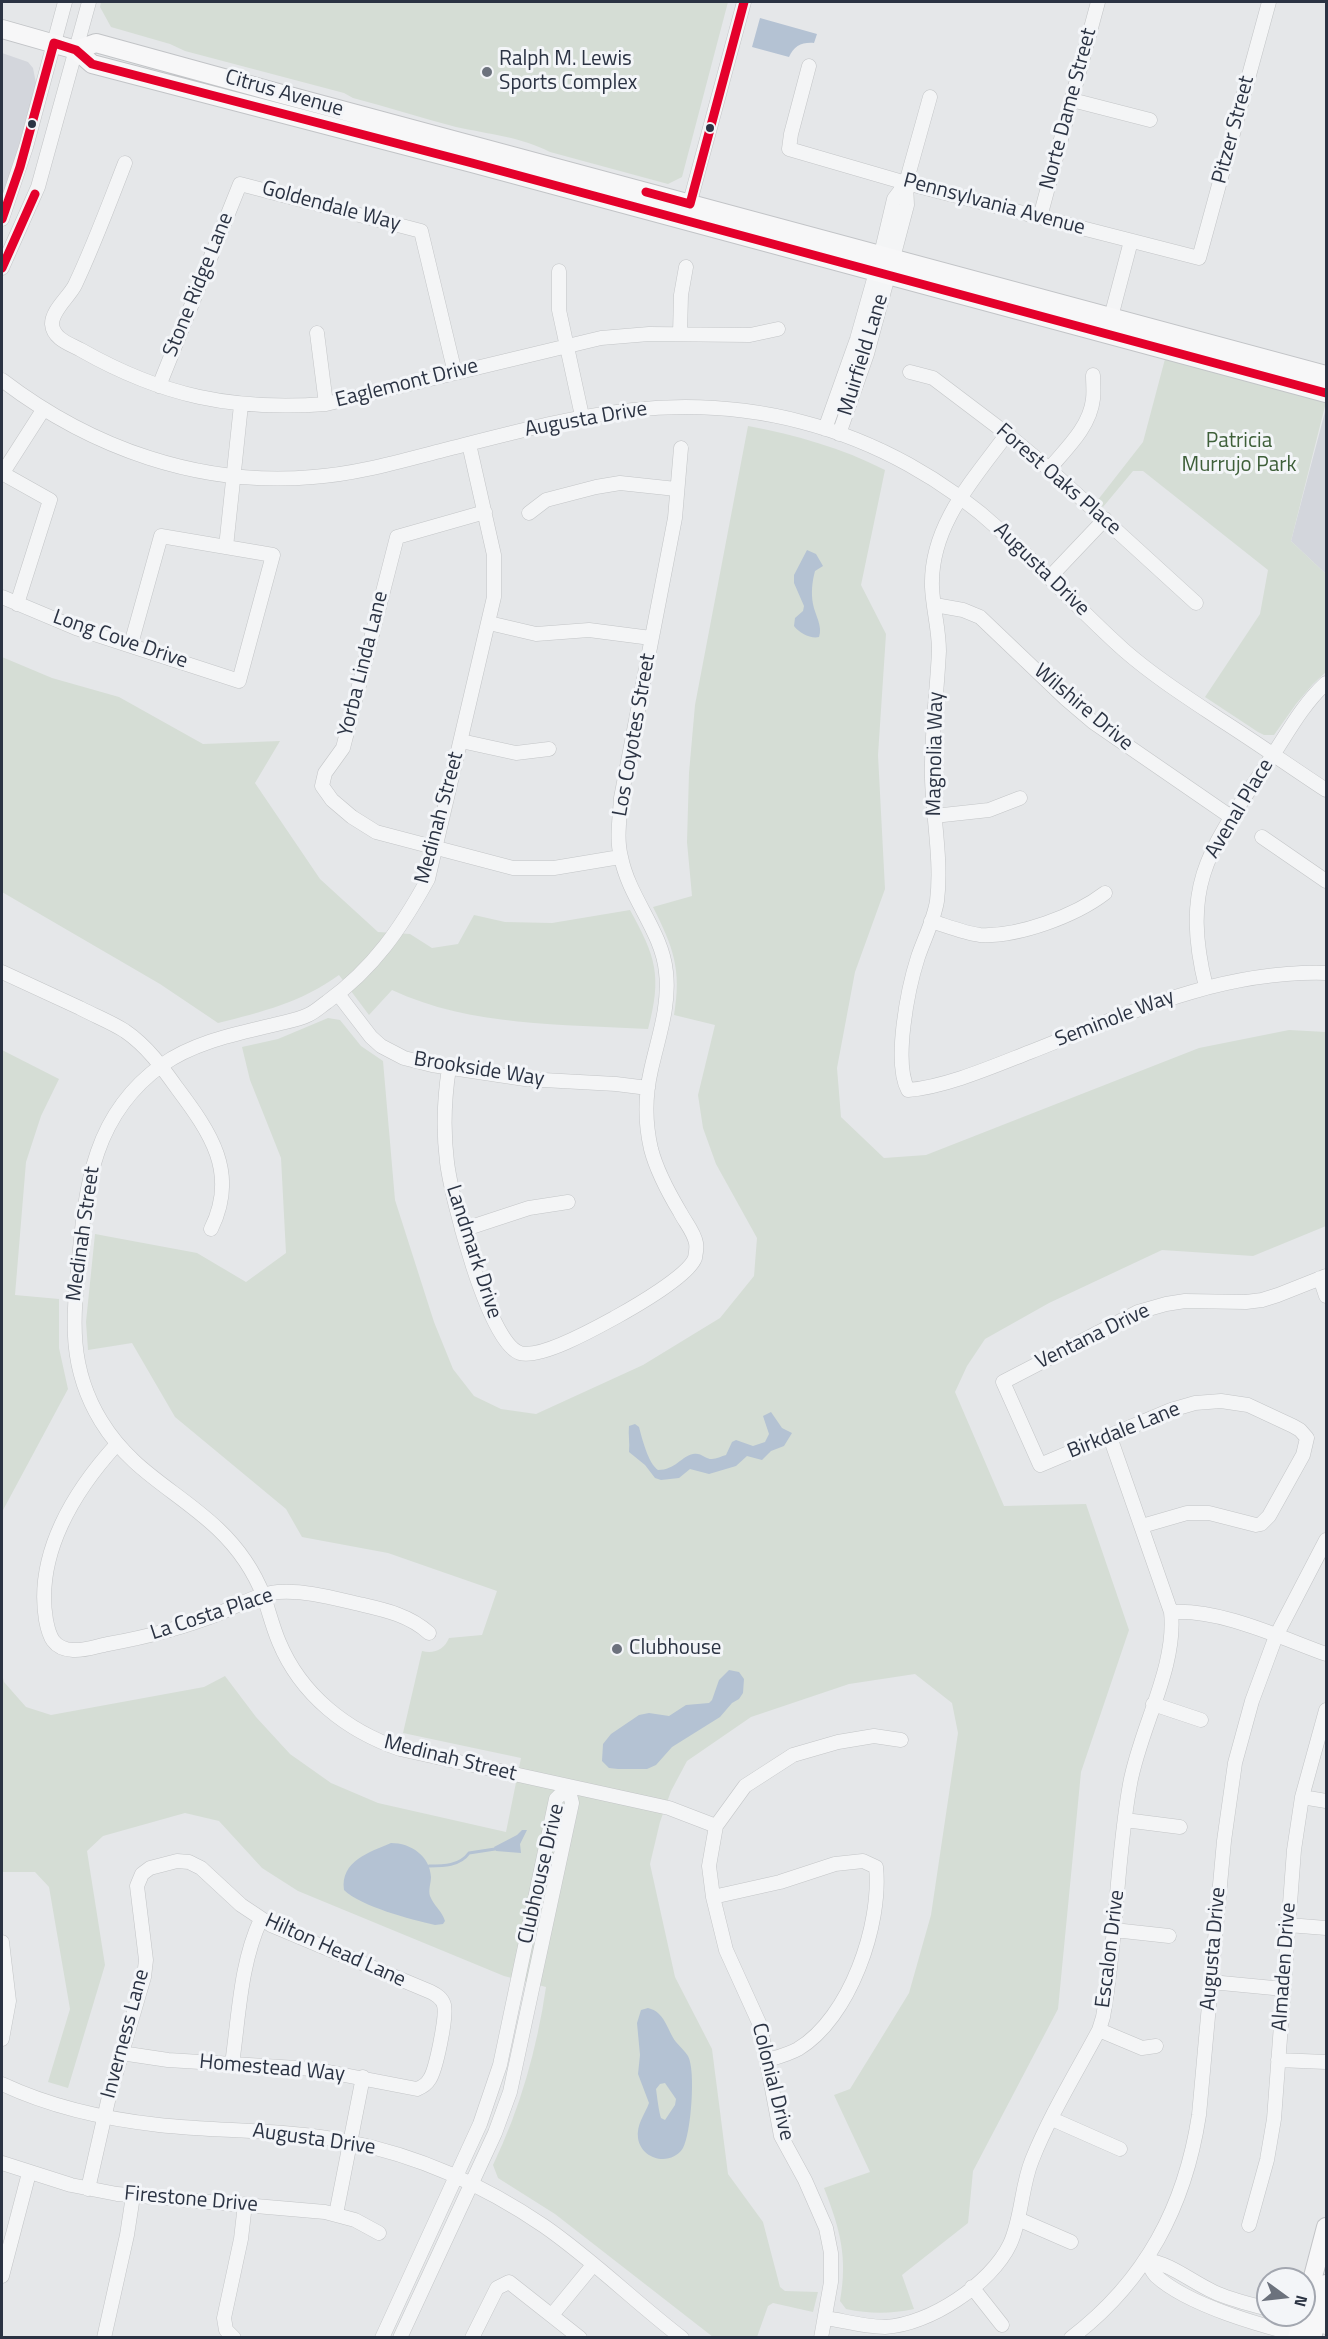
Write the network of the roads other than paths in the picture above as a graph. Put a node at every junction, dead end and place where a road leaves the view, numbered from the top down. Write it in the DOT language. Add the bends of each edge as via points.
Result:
graph roads {
  1 [pos="65,2"];
  2 [pos="89,2"];
  3 [pos="744,2"];
  4 [pos="1098,2"];
  5 [pos="1269,2"];
  6 [pos="2,29"];
  7 [pos="54,43"];
  8 [pos="76,50"];
  9 [pos="809,66"];
  10 [pos="930,97"];
  11 [pos="1072,100"];
  12 [pos="1150,120"];
  13 [pos="125,163"];
  14 [pos="906,183"];
  15 [pos="240,184"];
  16 [pos="687,212"];
  17 [pos="1040,217"];
  18 [pos="2,219"];
  19 [pos="1131,241"];
  20 [pos="1199,258"];
  21 [pos="884,265"];
  22 [pos="686,267"];
  23 [pos="2,268"];
  24 [pos="559,271"];
  25 [pos="1111,317"];
  26 [pos="778,328"];
  27 [pos="316,333"];
  28 [pos="680,334"];
  29 [pos="566,345"];
  30 [pos="910,372"];
  31 [pos="455,373"];
  32 [pos="1093,375"];
  33 [pos="1326,375"];
  34 [pos="2,380"];
  35 [pos="159,386"];
  36 [pos="1326,393"];
  37 [pos="326,404"];
  38 [pos="241,405"];
  39 [pos="43,410"];
  40 [pos="582,416"];
  41 [pos="825,429"];
  42 [pos="839,434"];
  43 [pos="1007,434"];
  44 [pos="470,444"];
  45 [pos="681,448"];
  46 [pos="1049,469"];
  47 [pos="2,474"];
  48 [pos="234,476"];
  49 [pos="676,489"];
  50 [pos="960,497"];
  51 [pos="485,512"];
  52 [pos="529,513"];
  53 [pos="1105,519"];
  54 [pos="226,547"];
  55 [pos="1049,578"];
  56 [pos="2,597"];
  57 [pos="1196,603"];
  58 [pos="17,604"];
  59 [pos="935,605"];
  60 [pos="489,623"];
  61 [pos="651,638"];
  62 [pos="131,644"];
  63 [pos="1326,683"];
  64 [pos="461,741"];
  65 [pos="549,749"];
  66 [pos="1273,754"];
  67 [pos="1326,790"];
  68 [pos="1020,798"];
  69 [pos="934,816"];
  70 [pos="1231,817"];
  71 [pos="1262,837"];
  72 [pos="436,847"];
  73 [pos="620,857"];
  74 [pos="1326,881"];
  75 [pos="1105,893"];
  76 [pos="931,921"];
  77 [pos="2,972"];
  78 [pos="1326,973"];
  79 [pos="1206,987"];
  80 [pos="338,994"];
  81 [pos="161,1066"];
  82 [pos="449,1068"];
  83 [pos="648,1088"];
  84 [pos="909,1090"];
  85 [pos="568,1202"];
  86 [pos="211,1229"];
  87 [pos="462,1230"];
  88 [pos="1323,1277"];
  89 [pos="1326,1296"];
  90 [pos="522,1354"];
  91 [pos="1110,1437"];
  92 [pos="117,1444"];
  93 [pos="1040,1465"];
  94 [pos="1142,1526"];
  95 [pos="1326,1540"];
  96 [pos="263,1596"];
  97 [pos="1172,1612"];
  98 [pos="429,1633"];
  99 [pos="1276,1636"];
  100 [pos="1326,1654"];
  101 [pos="1153,1704"];
  102 [pos="1326,1710"];
  103 [pos="1201,1720"];
  104 [pos="901,1740"];
  105 [pos="568,1787"];
  106 [pos="1302,1797"];
  107 [pos="1326,1801"];
  108 [pos="1125,1820"];
  109 [pos="717,1826"];
  110 [pos="1180,1827"];
  111 [pos="139,1878"];
  112 [pos="713,1897"];
  113 [pos="261,1919"];
  114 [pos="1288,1924"];
  115 [pos="1326,1928"];
  116 [pos="1114,1930"];
  117 [pos="1169,1936"];
  118 [pos="2,1942"];
  119 [pos="1211,1982"];
  120 [pos="1284,1989"];
  121 [pos="1099,2030"];
  122 [pos="2,2039"];
  123 [pos="1156,2046"];
  124 [pos="121,2053"];
  125 [pos="768,2060"];
  126 [pos="1278,2060"];
  127 [pos="1326,2062"];
  128 [pos="232,2064"];
  129 [pos="363,2077"];
  130 [pos="2,2084"];
  131 [pos="422,2086"];
  132 [pos="104,2117"];
  133 [pos="1052,2119"];
  134 [pos="350,2142"];
  135 [pos="1120,2149"];
  136 [pos="2,2163"];
  137 [pos="29,2173"];
  138 [pos="456,2176"];
  139 [pos="471,2183"];
  140 [pos="88,2189"];
  141 [pos="133,2196"];
  142 [pos="245,2204"];
  143 [pos="336,2214"];
  144 [pos="1018,2219"];
  145 [pos="1249,2225"];
  146 [pos="1326,2227"];
  147 [pos="380,2233"];
  148 [pos="1071,2242"];
  149 [pos="1146,2260"];
  150 [pos="594,2265"];
  151 [pos="1316,2275"];
  152 [pos="2,2276"];
  153 [pos="1326,2284"];
  154 [pos="972,2287"];
  155 [pos="1316,2304"];
  156 [pos="1256,2306"];
  157 [pos="552,2315"];
  158 [pos="826,2318"];
  159 [pos="1256,2323"];
  160 [pos="1002,2325"];
  161 [pos="230,2334"];
  162 [pos="104,2337"];
  163 [pos="382,2337"];
  164 [pos="400,2337"];
  165 [pos="472,2337"];
  166 [pos="580,2337"];
  167 [pos="682,2337"];
  168 [pos="821,2337"];
  169 [pos="1071,2337"];
  1 -- 7 [label="street"];
  2 -- 8 [label="street"];
  3 -- 16 [label="street"];
  4 -- 11 [label="street, Norte Dame Street"];
  5 -- 20 [label="street, Pitzer Street"];
  6 -- 7 [label="main road, Citrus Avenue"];
  7 -- 8 [label="main road, Citrus Avenue"];
  7 -- 18 [label="street"];
  8 -- 16 [label="main road, Citrus Avenue" via="96,42 138,53"];
  8 -- 23 [label="street" via="38,187"];
  9 -- 14 [label="street, Pennsylvania Avenue" via="789,149"];
  10 -- 14 [label="street, Muirfield Lane"];
  11 -- 12 [label="street"];
  11 -- 17 [label="street, Norte Dame Street"];
  13 -- 35 [label="street, Eaglemont Drive" via="83,267 55,313 52,326 58,337 106,365"];
  14 -- 17 [label="street, Pennsylvania Avenue"];
  14 -- 21 [label="street, Muirfield Lane" via="907,205"];
  15 -- 31 [label="street, Goldendale Way" via="421,231"];
  15 -- 35 [label="street, Stone Ridge Lane"];
  16 -- 21 [label="main road, Citrus Avenue"];
  17 -- 19 [label="street, Pennsylvania Avenue"];
  19 -- 20 [label="street, Pennsylvania Avenue"];
  19 -- 25 [label="street"];
  21 -- 25 [label="main road, Citrus Avenue"];
  21 -- 36 [label="main road, Citrus Avenue"];
  21 -- 41 [label="street, Muirfield Lane"];
  21 -- 42 [label="street, Muirfield Lane" via="867,354"];
  22 -- 28 [label="street"];
  24 -- 29 [label="street" via="559,310"];
  25 -- 33 [label="main road, Citrus Avenue"];
  26 -- 28 [label="street, Eaglemont Drive" via="750,335"];
  27 -- 37 [label="street"];
  28 -- 29 [label="street, Eaglemont Drive" via="634,335"];
  29 -- 31 [label="street, Eaglemont Drive"];
  29 -- 40 [label="street"];
  30 -- 43 [label="street, Forest Oaks Place" via="933,378"];
  31 -- 37 [label="street, Eaglemont Drive"];
  32 -- 46 [label="street" via="1093,401 1087,419"];
  34 -- 39 [label="street, Augusta Drive"];
  35 -- 38 [label="street, Eaglemont Drive"];
  37 -- 38 [label="street, Eaglemont Drive"];
  38 -- 48 [label="street"];
  39 -- 47 [label="street"];
  39 -- 48 [label="street, Augusta Drive" via="135,454 181,468"];
  40 -- 41 [label="street, Augusta Drive" via="625,409 691,406 754,412"];
  40 -- 44 [label="street, Augusta Drive"];
  41 -- 42 [label="street, Augusta Drive"];
  42 -- 50 [label="street, Augusta Drive" via="887,453"];
  43 -- 46 [label="street, Forest Oaks Place"];
  43 -- 50 [label="street, Magnolia Way"];
  44 -- 48 [label="street, Augusta Drive" via="317,477"];
  44 -- 51 [label="street, Medinah Street"];
  45 -- 49 [label="street, Los Coyotes Street"];
  46 -- 53 [label="street, Forest Oaks Place"];
  47 -- 58 [label="street" via="50,500"];
  48 -- 54 [label="street"];
  49 -- 52 [label="street" via="620,483 546,500"];
  49 -- 61 [label="street, Los Coyotes Street" via="675,518"];
  50 -- 55 [label="street, Augusta Drive" via="1003,532"];
  50 -- 59 [label="street, Magnolia Way" via="936,550 932,588"];
  51 -- 60 [label="street, Medinah Street" via="495,566"];
  51 -- 72 [label="street, Yorba Linda Lane" via="397,537 343,748 325,773 322,786 332,800 376,832"];
  53 -- 55 [label="street"];
  53 -- 57 [label="street, Forest Oaks Place"];
  54 -- 62 [label="street" via="161,536"];
  54 -- 62 [label="street, Long Cove Drive" via="273,555 239,681"];
  55 -- 66 [label="street, Augusta Drive" via="1149,671"];
  56 -- 58 [label="street, Long Cove Drive"];
  58 -- 62 [label="street, Long Cove Drive" via="76,628"];
  59 -- 69 [label="street, Magnolia Way" via="939,651 932,759"];
  59 -- 70 [label="street, Wilshire Drive" via="971,613 988,623 1094,722"];
  60 -- 61 [label="street" via="536,634 589,630"];
  60 -- 64 [label="street, Medinah Street"];
  61 -- 73 [label="street, Los Coyotes Street" via="621,798"];
  63 -- 66 [label="street, Avenal Place" via="1309,700"];
  64 -- 65 [label="street" via="516,753"];
  64 -- 72 [label="street, Medinah Street"];
  66 -- 67 [label="street, Augusta Drive"];
  66 -- 70 [label="street, Avenal Place"];
  68 -- 69 [label="street" via="989,810"];
  69 -- 76 [label="street, Magnolia Way" via="938,889"];
  70 -- 79 [label="street, Avenal Place" via="1209,859 1196,909 1197,946"];
  71 -- 74 [label="street"];
  72 -- 73 [label="street" via="513,868 533,869"];
  72 -- 80 [label="street, Medinah Street" via="428,879 410,912 380,954"];
  73 -- 83 [label="street, Los Coyotes Street" via="663,953 666,974 665,1012"];
  75 -- 76 [label="street" via="1064,915 1007,933 972,934"];
  76 -- 84 [label="street, Magnolia Way" via="916,966 904,1024 903,1080"];
  77 -- 81 [label="street" via="124,1031"];
  78 -- 79 [label="street, Seminole Way" via="1274,974"];
  79 -- 84 [label="street, Seminole Way" via="927,1089"];
  80 -- 81 [label="street, Medinah Street" via="308,1015 208,1042"];
  80 -- 82 [label="street, Brookside Way" via="363,1029 381,1046 404,1059"];
  81 -- 86 [label="street" via="205,1127 219,1158 223,1190"];
  81 -- 92 [label="street, Medinah Street" via="129,1098 108,1129 95,1156 84,1204 73,1318 75,1347 89,1399"];
  82 -- 83 [label="street, Brookside Way" via="539,1081"];
  82 -- 87 [label="street, Landmark Drive" via="444,1118 446,1149"];
  83 -- 90 [label="street, Los Coyotes Street" via="647,1120 653,1154 664,1184 694,1236 696,1255 685,1270 619,1315 540,1353"];
  85 -- 87 [label="street" via="542,1205"];
  87 -- 90 [label="street, Landmark Drive" via="494,1322 506,1344"];
  88 -- 89 [label="street"];
  88 -- 93 [label="street, Ventana Drive" via="1262,1300 1185,1301 1138,1312 1003,1382"];
  91 -- 93 [label="street, Birkdale Lane"];
  91 -- 94 [label="street, Escalon Drive"];
  91 -- 94 [label="street, Birkdale Lane" via="1171,1410 1221,1401 1248,1405 1300,1430 1307,1438 1303,1455 1261,1524 1209,1513 1187,1513"];
  92 -- 96 [label="street, Medinah Street" via="150,1477 205,1517 225,1537 249,1567"];
  92 -- 96 [label="street, La Costa Place" via="84,1484 49,1555 44,1608 49,1635 55,1644 76,1650 165,1633"];
  94 -- 97 [label="street, Escalon Drive"];
  95 -- 99 [label="street, Augusta Drive"];
  96 -- 98 [label="street, La Costa Place" via="296,1592 339,1600 405,1616"];
  96 -- 105 [label="street, Medinah Street" via="291,1666 324,1706 354,1729 400,1749"];
  97 -- 99 [label="street" via="1218,1615"];
  97 -- 101 [label="street, Escalon Drive" via="1170,1651"];
  99 -- 100 [label="street"];
  99 -- 119 [label="street, Augusta Drive" via="1257,1683 1235,1763"];
  101 -- 103 [label="street"];
  101 -- 108 [label="street, Escalon Drive" via="1132,1768"];
  102 -- 106 [label="street, Almaden Drive"];
  104 -- 109 [label="street, Colonial Drive" via="874,1736 793,1755 745,1786"];
  105 -- 109 [label="street, Medinah Street" via="669,1808"];
  105 -- 138 [label="street, Clubhouse Drive" via="556,1799 497,2076"];
  105 -- 139 [label="street, Clubhouse Drive" via="572,1803 515,2074 502,2116"];
  106 -- 107 [label="street"];
  106 -- 114 [label="street, Almaden Drive"];
  108 -- 110 [label="street"];
  108 -- 116 [label="street, Escalon Drive"];
  109 -- 112 [label="street, Colonial Drive" via="709,1866"];
  111 -- 113 [label="street, Hilton Head Lane" via="150,1868 189,1862"];
  111 -- 124 [label="street, Inverness Lane" via="137,1892 146,1968"];
  112 -- 125 [label="street, Colonial Drive" via="729,1961 760,2025"];
  112 -- 125 [label="street" via="836,1864 863,1861 876,1867 878,1887 862,1959 844,2001 820,2032 798,2049"];
  113 -- 128 [label="street" via="246,1962"];
  113 -- 131 [label="street, Hilton Head Lane" via="431,1992 443,2002 444,2018 432,2073"];
  114 -- 115 [label="street"];
  114 -- 120 [label="street, Almaden Drive"];
  116 -- 117 [label="street"];
  116 -- 121 [label="street, Escalon Drive"];
  118 -- 122 [label="street" via="9,2001"];
  119 -- 120 [label="street"];
  119 -- 149 [label="street, Augusta Drive" via="1194,2146 1173,2209"];
  120 -- 126 [label="street, Almaden Drive"];
  121 -- 123 [label="street" via="1142,2048"];
  121 -- 133 [label="street, Escalon Drive"];
  124 -- 128 [label="street, Homestead Way"];
  124 -- 132 [label="street, Inverness Lane"];
  125 -- 158 [label="street, Colonial Drive" via="782,2136 826,2228 831,2282"];
  126 -- 127 [label="street"];
  126 -- 145 [label="street, Almaden Drive" via="1268,2160"];
  128 -- 129 [label="street, Homestead Way" via="313,2069"];
  129 -- 131 [label="street, Homestead Way" via="406,2088"];
  129 -- 134 [label="street"];
  130 -- 132 [label="street, Augusta Drive" via="44,2101"];
  132 -- 134 [label="street, Augusta Drive"];
  132 -- 140 [label="street, Inverness Lane"];
  133 -- 135 [label="street"];
  133 -- 144 [label="street, Escalon Drive" via="1028,2172"];
  134 -- 138 [label="street, Augusta Drive" via="412,2158"];
  134 -- 143 [label="street"];
  136 -- 137 [label="street, Firestone Drive"];
  137 -- 140 [label="street, Firestone Drive"];
  137 -- 152 [label="street"];
  138 -- 139 [label="street, Augusta Drive"];
  138 -- 163 [label="street, Clubhouse Drive"];
  139 -- 150 [label="street, Augusta Drive" via="545,2227"];
  139 -- 164 [label="street, Clubhouse Drive"];
  140 -- 141 [label="street, Firestone Drive"];
  141 -- 142 [label="street, Firestone Drive"];
  141 -- 162 [label="street"];
  142 -- 143 [label="street, Firestone Drive"];
  142 -- 161 [label="street" via="224,2312"];
  143 -- 147 [label="street, Firestone Drive"];
  144 -- 148 [label="street"];
  144 -- 154 [label="street, Escalon Drive" via="1003,2255"];
  146 -- 151 [label="main road"];
  149 -- 156 [label="street" via="1163,2262 1187,2278"];
  149 -- 159 [label="street" via="1155,2275 1181,2292"];
  149 -- 169 [label="street, Augusta Drive" via="1104,2309"];
  150 -- 157 [label="street"];
  150 -- 167 [label="street, Augusta Drive"];
  153 -- 155 [label="main road"];
  154 -- 158 [label="street, Escalon Drive" via="937,2312 899,2325 873,2326"];
  154 -- 160 [label="street"];
  157 -- 165 [label="street" via="508,2282 497,2288"];
  157 -- 166 [label="street"];
  158 -- 168 [label="street, Colonial Drive"];
}
